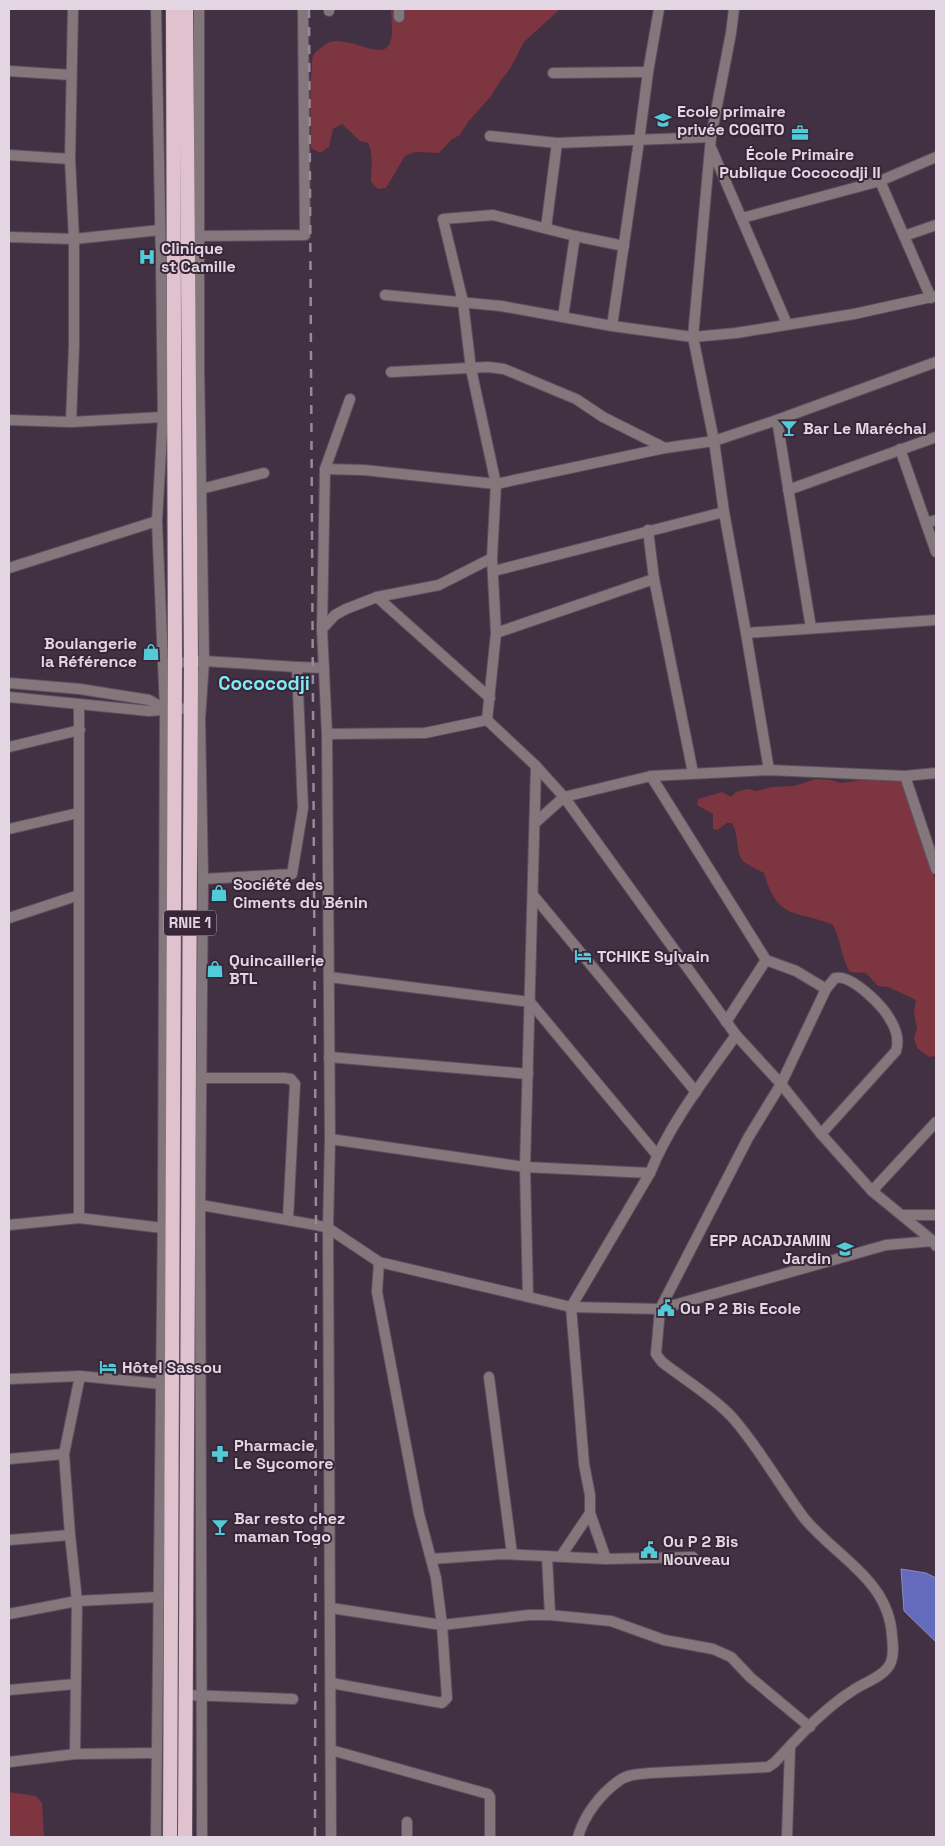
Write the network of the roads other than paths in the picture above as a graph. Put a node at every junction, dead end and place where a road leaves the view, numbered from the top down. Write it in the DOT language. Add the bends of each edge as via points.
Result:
graph roads {
  1 [pos="73,9"];
  2 [pos="156,9"];
  3 [pos="172,9"];
  4 [pos="186,9"];
  5 [pos="198,9"];
  6 [pos="303,9"];
  7 [pos="659,9"];
  8 [pos="743,9"];
  9 [pos="734,13"];
  10 [pos="9,71"];
  11 [pos="648,72"];
  12 [pos="553,73"];
  13 [pos="71,75"];
  14 [pos="490,136"];
  15 [pos="711,137"];
  16 [pos="640,141"];
  17 [pos="557,143"];
  18 [pos="711,148"];
  19 [pos="9,155"];
  20 [pos="936,157"];
  21 [pos="70,159"];
  22 [pos="880,182"];
  23 [pos="742,218"];
  24 [pos="936,225"];
  25 [pos="546,228"];
  26 [pos="160,230"];
  27 [pos="200,236"];
  28 [pos="575,236"];
  29 [pos="904,236"];
  30 [pos="9,237"];
  31 [pos="74,239"];
  32 [pos="624,246"];
  33 [pos="385,295"];
  34 [pos="934,297"];
  35 [pos="463,302"];
  36 [pos="563,317"];
  37 [pos="787,324"];
  38 [pos="612,326"];
  39 [pos="693,337"];
  40 [pos="936,362"];
  41 [pos="471,369"];
  42 [pos="391,372"];
  43 [pos="350,399"];
  44 [pos="163,417"];
  45 [pos="9,420"];
  46 [pos="777,420"];
  47 [pos="71,422"];
  48 [pos="936,437"];
  49 [pos="714,441"];
  50 [pos="665,448"];
  51 [pos="900,449"];
  52 [pos="325,469"];
  53 [pos="264,473"];
  54 [pos="496,484"];
  55 [pos="202,489"];
  56 [pos="788,490"];
  57 [pos="724,512"];
  58 [pos="936,520"];
  59 [pos="157,521"];
  60 [pos="926,523"];
  61 [pos="648,530"];
  62 [pos="936,552"];
  63 [pos="492,558"];
  64 [pos="9,568"];
  65 [pos="494,571"];
  66 [pos="654,579"];
  67 [pos="377,597"];
  68 [pos="936,620"];
  69 [pos="811,628"];
  70 [pos="322,629"];
  71 [pos="496,633"];
  72 [pos="746,633"];
  73 [pos="198,662"];
  74 [pos="175,663"];
  75 [pos="297,667"];
  76 [pos="324,668"];
  77 [pos="9,683"];
  78 [pos="9,697"];
  79 [pos="490,698"];
  80 [pos="79,705"];
  81 [pos="196,708"];
  82 [pos="170,709"];
  83 [pos="487,720"];
  84 [pos="80,730"];
  85 [pos="327,734"];
  86 [pos="9,747"];
  87 [pos="536,766"];
  88 [pos="768,770"];
  89 [pos="693,773"];
  90 [pos="936,773"];
  91 [pos="651,776"];
  92 [pos="905,776"];
  93 [pos="564,798"];
  94 [pos="78,814"];
  95 [pos="535,823"];
  96 [pos="9,829"];
  97 [pos="936,869"];
  98 [pos="203,879"];
  99 [pos="79,895"];
  100 [pos="533,895"];
  101 [pos="9,918"];
  102 [pos="766,960"];
  103 [pos="329,977"];
  104 [pos="826,989"];
  105 [pos="530,1002"];
  106 [pos="726,1022"];
  107 [pos="736,1035"];
  108 [pos="330,1057"];
  109 [pos="528,1074"];
  110 [pos="200,1078"];
  111 [pos="781,1084"];
  112 [pos="696,1092"];
  113 [pos="936,1122"];
  114 [pos="932,1133"];
  115 [pos="821,1134"];
  116 [pos="330,1139"];
  117 [pos="657,1155"];
  118 [pos="525,1167"];
  119 [pos="650,1174"];
  120 [pos="872,1191"];
  121 [pos="195,1204"];
  122 [pos="936,1215"];
  123 [pos="904,1216"];
  124 [pos="79,1218"];
  125 [pos="288,1219"];
  126 [pos="9,1225"];
  127 [pos="163,1228"];
  128 [pos="328,1228"];
  129 [pos="934,1244"];
  130 [pos="379,1262"];
  131 [pos="528,1297"];
  132 [pos="571,1307"];
  133 [pos="660,1309"];
  134 [pos="80,1376"];
  135 [pos="489,1377"];
  136 [pos="9,1379"];
  137 [pos="161,1384"];
  138 [pos="64,1454"];
  139 [pos="9,1459"];
  140 [pos="590,1513"];
  141 [pos="70,1535"];
  142 [pos="9,1540"];
  143 [pos="512,1554"];
  144 [pos="547,1556"];
  145 [pos="561,1556"];
  146 [pos="693,1557"];
  147 [pos="431,1559"];
  148 [pos="606,1559"];
  149 [pos="159,1597"];
  150 [pos="77,1601"];
  151 [pos="331,1608"];
  152 [pos="9,1614"];
  153 [pos="550,1615"];
  154 [pos="442,1625"];
  155 [pos="75,1684"];
  156 [pos="331,1684"];
  157 [pos="9,1690"];
  158 [pos="186,1695"];
  159 [pos="201,1696"];
  160 [pos="293,1699"];
  161 [pos="810,1727"];
  162 [pos="790,1747"];
  163 [pos="331,1750"];
  164 [pos="157,1752"];
  165 [pos="75,1754"];
  166 [pos="9,1762"];
  167 [pos="407,1822"];
  168 [pos="156,1837"];
  169 [pos="170,1837"];
  170 [pos="184,1837"];
  171 [pos="202,1837"];
  172 [pos="331,1837"];
  173 [pos="408,1837"];
  174 [pos="490,1837"];
  175 [pos="578,1837"];
  176 [pos="787,1837"];
  1 -- 13 [label="street"];
  2 -- 26 [label="street"];
  3 -- 74 [label="highway, RNIE 1"];
  4 -- 73 [label="highway, RNIE 1"];
  5 -- 27 [label="street"];
  6 -- 27 [label="street" via="305,235"];
  7 -- 11 [label="street"];
  8 -- 9 [label="street"];
  9 -- 15 [label="street"];
  10 -- 13 [label="street"];
  11 -- 12 [label="street"];
  11 -- 16 [label="street"];
  13 -- 21 [label="street"];
  14 -- 17 [label="street"];
  15 -- 16 [label="street"];
  15 -- 18 [label="street"];
  16 -- 17 [label="street"];
  16 -- 32 [label="street"];
  17 -- 25 [label="street"];
  18 -- 23 [label="street"];
  18 -- 39 [label="street"];
  19 -- 21 [label="street"];
  20 -- 22 [label="street"];
  21 -- 31 [label="street"];
  22 -- 23 [label="street"];
  22 -- 29 [label="street"];
  23 -- 37 [label="street"];
  24 -- 29 [label="street"];
  25 -- 28 [label="street"];
  25 -- 35 [label="street" via="493,215 443,218"];
  26 -- 31 [label="street"];
  26 -- 44 [label="street"];
  27 -- 55 [label="street"];
  28 -- 32 [label="street"];
  28 -- 36 [label="street"];
  29 -- 34 [label="street"];
  30 -- 31 [label="street"];
  31 -- 47 [label="street"];
  32 -- 38 [label="street"];
  33 -- 35 [label="street"];
  34 -- 37 [label="street"];
  35 -- 36 [label="street"];
  35 -- 41 [label="street"];
  36 -- 38 [label="street"];
  37 -- 39 [label="street"];
  38 -- 39 [label="street"];
  39 -- 49 [label="street"];
  40 -- 46 [label="street"];
  41 -- 42 [label="street"];
  41 -- 50 [label="street" via="504,369 533,380 576,399 603,417"];
  41 -- 54 [label="street"];
  43 -- 52 [label="street"];
  44 -- 47 [label="street"];
  44 -- 59 [label="street"];
  45 -- 47 [label="street"];
  46 -- 49 [label="street"];
  46 -- 56 [label="street"];
  48 -- 51 [label="street"];
  49 -- 50 [label="street"];
  49 -- 57 [label="street"];
  50 -- 54 [label="street"];
  51 -- 56 [label="street"];
  51 -- 60 [label="street"];
  52 -- 54 [label="street"];
  52 -- 70 [label="street"];
  53 -- 55 [label="street"];
  54 -- 63 [label="street"];
  55 -- 73 [label="street"];
  56 -- 69 [label="street"];
  57 -- 61 [label="street"];
  57 -- 72 [label="street"];
  58 -- 60 [label="street"];
  59 -- 64 [label="street"];
  59 -- 82 [label="street"];
  60 -- 62 [label="street"];
  61 -- 65 [label="street"];
  61 -- 66 [label="street"];
  63 -- 65 [label="street"];
  63 -- 67 [label="street" via="440,585"];
  65 -- 71 [label="street"];
  66 -- 71 [label="street"];
  66 -- 89 [label="street"];
  67 -- 70 [label="street" via="335,615"];
  67 -- 79 [label="street"];
  68 -- 69 [label="street"];
  69 -- 72 [label="street"];
  70 -- 76 [label="street"];
  71 -- 79 [label="street"];
  72 -- 88 [label="street"];
  73 -- 74 [label="street"];
  73 -- 75 [label="street"];
  73 -- 81 [label="highway, RNIE 1"];
  74 -- 82 [label="highway, RNIE 1"];
  75 -- 76 [label="street"];
  75 -- 98 [label="street" via="303,808 292,874"];
  76 -- 85 [label="street"];
  77 -- 82 [label="street" via="119,695 149,700"];
  78 -- 80 [label="street"];
  79 -- 83 [label="street"];
  80 -- 82 [label="street" via="149,711"];
  80 -- 84 [label="street"];
  81 -- 82 [label="street"];
  81 -- 98 [label="street"];
  81 -- 121 [label="highway, RNIE 1"];
  82 -- 127 [label="street"];
  82 -- 169 [label="highway, RNIE 1"];
  83 -- 85 [label="street" via="425,733"];
  83 -- 87 [label="street"];
  84 -- 86 [label="street"];
  84 -- 94 [label="street"];
  85 -- 103 [label="street"];
  87 -- 93 [label="street"];
  87 -- 95 [label="street"];
  88 -- 89 [label="street"];
  88 -- 92 [label="street"];
  89 -- 91 [label="street"];
  90 -- 92 [label="street"];
  91 -- 93 [label="street"];
  91 -- 102 [label="street"];
  92 -- 97 [label="street"];
  93 -- 95 [label="street"];
  93 -- 106 [label="street"];
  94 -- 96 [label="street"];
  94 -- 99 [label="street"];
  95 -- 100 [label="street"];
  98 -- 110 [label="street"];
  99 -- 101 [label="street"];
  99 -- 124 [label="street"];
  100 -- 105 [label="street"];
  100 -- 112 [label="street"];
  102 -- 104 [label="street" via="796,971"];
  102 -- 106 [label="street"];
  103 -- 105 [label="street"];
  103 -- 108 [label="street"];
  104 -- 111 [label="street"];
  104 -- 115 [label="street" via="839,977 864,990 891,1020 898,1044 896,1051"];
  105 -- 109 [label="street"];
  105 -- 117 [label="street"];
  106 -- 107 [label="street"];
  107 -- 111 [label="street"];
  107 -- 112 [label="street"];
  108 -- 109 [label="street"];
  108 -- 116 [label="street"];
  109 -- 118 [label="street"];
  110 -- 121 [label="street"];
  110 -- 125 [label="street" via="284,1078 295,1084"];
  111 -- 115 [label="street"];
  111 -- 133 [label="street" via="748,1138"];
  112 -- 117 [label="street"];
  113 -- 114 [label="street"];
  114 -- 120 [label="street"];
  115 -- 120 [label="street"];
  116 -- 118 [label="street"];
  116 -- 128 [label="street"];
  117 -- 119 [label="street"];
  118 -- 119 [label="street"];
  118 -- 131 [label="street"];
  119 -- 132 [label="street"];
  120 -- 123 [label="street"];
  121 -- 125 [label="street"];
  121 -- 158 [label="highway, RNIE 1"];
  121 -- 159 [label="street"];
  122 -- 123 [label="street"];
  123 -- 129 [label="street"];
  124 -- 126 [label="street"];
  124 -- 127 [label="street"];
  125 -- 128 [label="street"];
  127 -- 137 [label="street"];
  128 -- 130 [label="street"];
  128 -- 151 [label="street"];
  129 -- 133 [label="street" via="886,1245"];
  130 -- 131 [label="street"];
  130 -- 147 [label="street" via="377,1292"];
  131 -- 132 [label="street"];
  132 -- 133 [label="street"];
  132 -- 140 [label="street"];
  133 -- 161 [label="street" via="656,1354 662,1362 730,1416 764,1458 804,1517 821,1537 870,1581 888,1611 893,1653 887,1669 847,1694"];
  134 -- 136 [label="street"];
  134 -- 137 [label="street"];
  134 -- 138 [label="street"];
  135 -- 143 [label="street"];
  137 -- 149 [label="street"];
  138 -- 139 [label="street"];
  138 -- 141 [label="street"];
  140 -- 145 [label="street"];
  140 -- 148 [label="street"];
  141 -- 142 [label="street"];
  141 -- 150 [label="street"];
  143 -- 144 [label="street"];
  143 -- 147 [label="street"];
  144 -- 145 [label="street"];
  144 -- 153 [label="street"];
  145 -- 148 [label="street"];
  146 -- 148 [label="street"];
  147 -- 154 [label="street"];
  149 -- 150 [label="street"];
  149 -- 164 [label="street"];
  150 -- 152 [label="street"];
  150 -- 155 [label="street"];
  151 -- 154 [label="street"];
  151 -- 156 [label="street"];
  153 -- 154 [label="street"];
  153 -- 161 [label="street" via="611,1621 664,1640 713,1649 735,1660"];
  154 -- 156 [label="street" via="447,1698 442,1703"];
  155 -- 157 [label="street"];
  155 -- 165 [label="street"];
  156 -- 163 [label="street"];
  158 -- 159 [label="street"];
  158 -- 170 [label="highway, RNIE 1"];
  159 -- 160 [label="street"];
  159 -- 171 [label="street"];
  161 -- 162 [label="street"];
  162 -- 175 [label="street" via="768,1767 634,1774 620,1779 588,1813"];
  162 -- 176 [label="street"];
  163 -- 172 [label="street"];
  163 -- 174 [label="street" via="485,1792 490,1798"];
  164 -- 165 [label="street"];
  164 -- 168 [label="street"];
  165 -- 166 [label="street"];
  167 -- 173 [label="street"];
}
